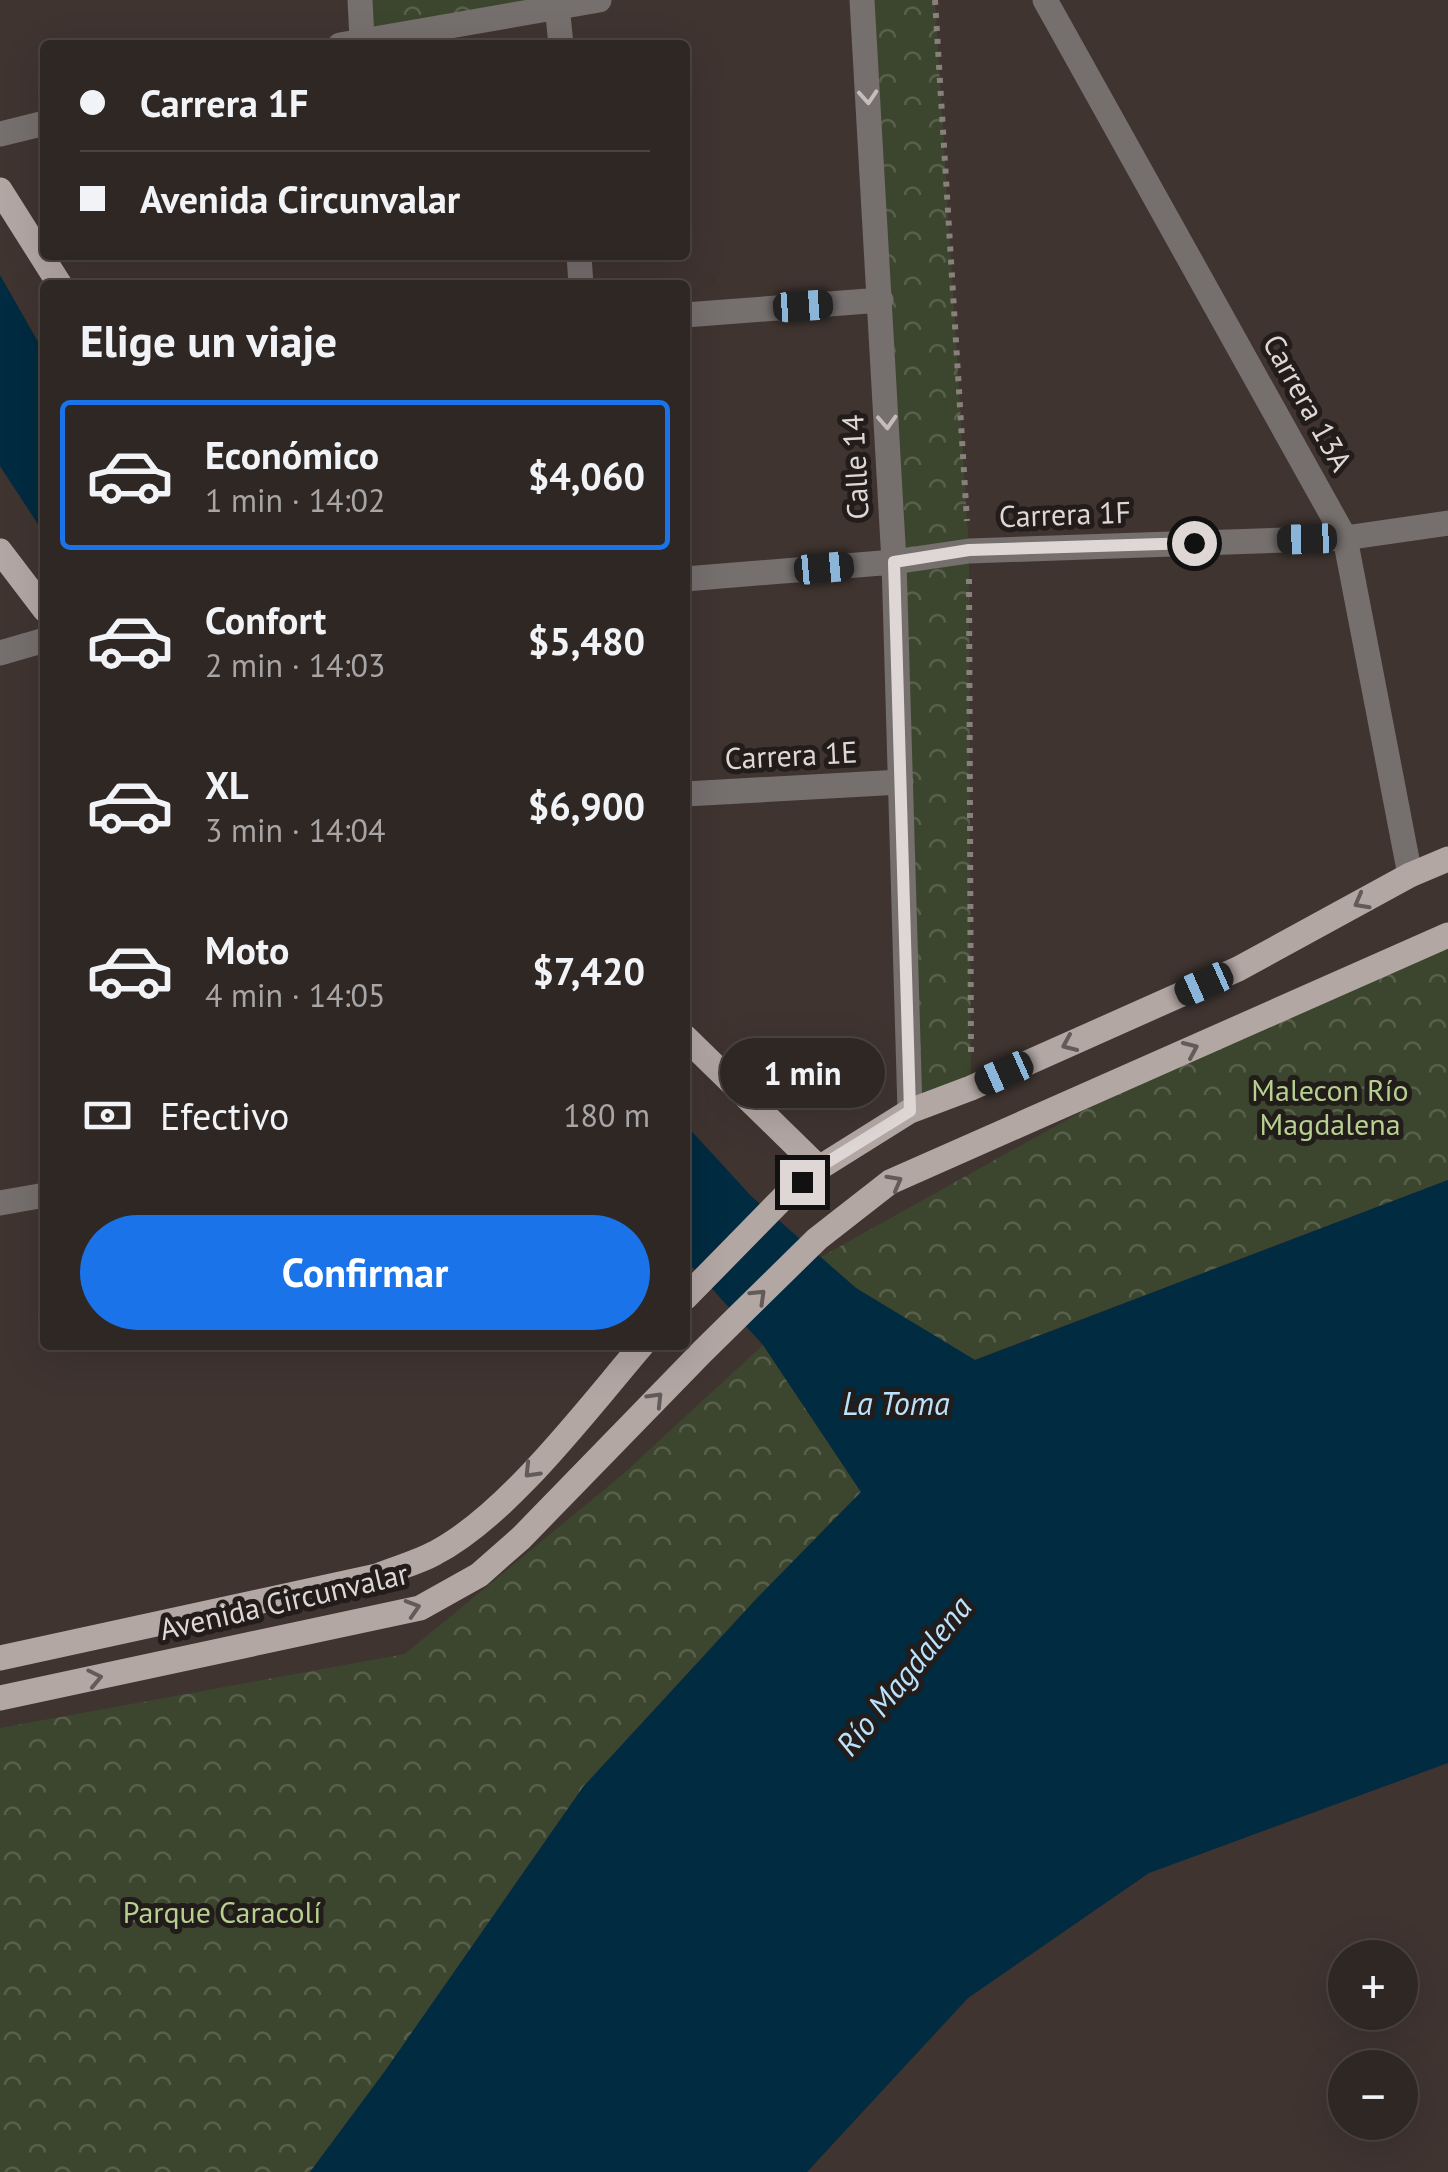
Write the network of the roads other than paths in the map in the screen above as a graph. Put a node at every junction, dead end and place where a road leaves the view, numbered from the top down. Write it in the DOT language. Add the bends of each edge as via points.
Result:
graph roads {
  1 [pos="360,0"];
  2 [pos="599,0"];
  3 [pos="862,0"];
  4 [pos="1045,0"];
  5 [pos="557,5"];
  6 [pos="351,40"];
  7 [pos="362,40"];
  8 [pos="560,40"];
  9 [pos="40,123"];
  10 [pos="0,134"];
  11 [pos="0,190"];
  12 [pos="40,253"];
  13 [pos="881,300"];
  14 [pos="690,315"];
  15 [pos="1448,523"];
  16 [pos="1345,538"];
  17 [pos="0,551"];
  18 [pos="894,562"];
  19 [pos="690,579"];
  20 [pos="40,603"];
  21 [pos="40,641"];
  22 [pos="0,653"];
  23 [pos="901,782"];
  24 [pos="690,794"];
  25 [pos="1448,859"];
  26 [pos="1410,875"];
  27 [pos="1448,936"];
  28 [pos="690,1042"];
  29 [pos="910,1111"];
  30 [pos="818,1168"];
  31 [pos="40,1196"];
  32 [pos="0,1203"];
  33 [pos="690,1293"];
  34 [pos="638,1350"];
  35 [pos="0,1658"];
  36 [pos="0,1698"];
  1 -- 6 [label="street"];
  2 -- 5 [label="street"];
  3 -- 13 [label="street, Calle 14, one-way"];
  4 -- 16 [label="street, Carrera 13A"];
  5 -- 7 [label="street"];
  5 -- 8 [label="street"];
  9 -- 10 [label="street"];
  11 -- 12 [label="main road"];
  13 -- 14 [label="street"];
  13 -- 18 [label="street, Calle 14, one-way"];
  15 -- 16 [label="street, Carrera 1F"];
  16 -- 18 [label="street, Carrera 1F" via="969,550"];
  16 -- 26 [label="street, Carrera 13A"];
  17 -- 20 [label="main road"];
  18 -- 19 [label="street, Carrera 1F"];
  18 -- 23 [label="street, Calle 14"];
  21 -- 22 [label="street"];
  23 -- 24 [label="street, Carrera 1E"];
  23 -- 29 [label="street, Calle 14"];
  25 -- 26 [label="main road"];
  26 -- 29 [label="main road, one-way" via="1238,969"];
  36 -- 27 [label="main road, Avenida Circunvalar, one-way" via="420,1608 479,1576 522,1538 816,1239 890,1182"];
  28 -- 30 [label="main road"];
  29 -- 30 [label="main road"];
  30 -- 33 [label="main road"];
  31 -- 32 [label="street"];
  34 -- 35 [label="main road, Avenida Circunvalar, one-way" via="488,1516 436,1553 378,1576"];
}
